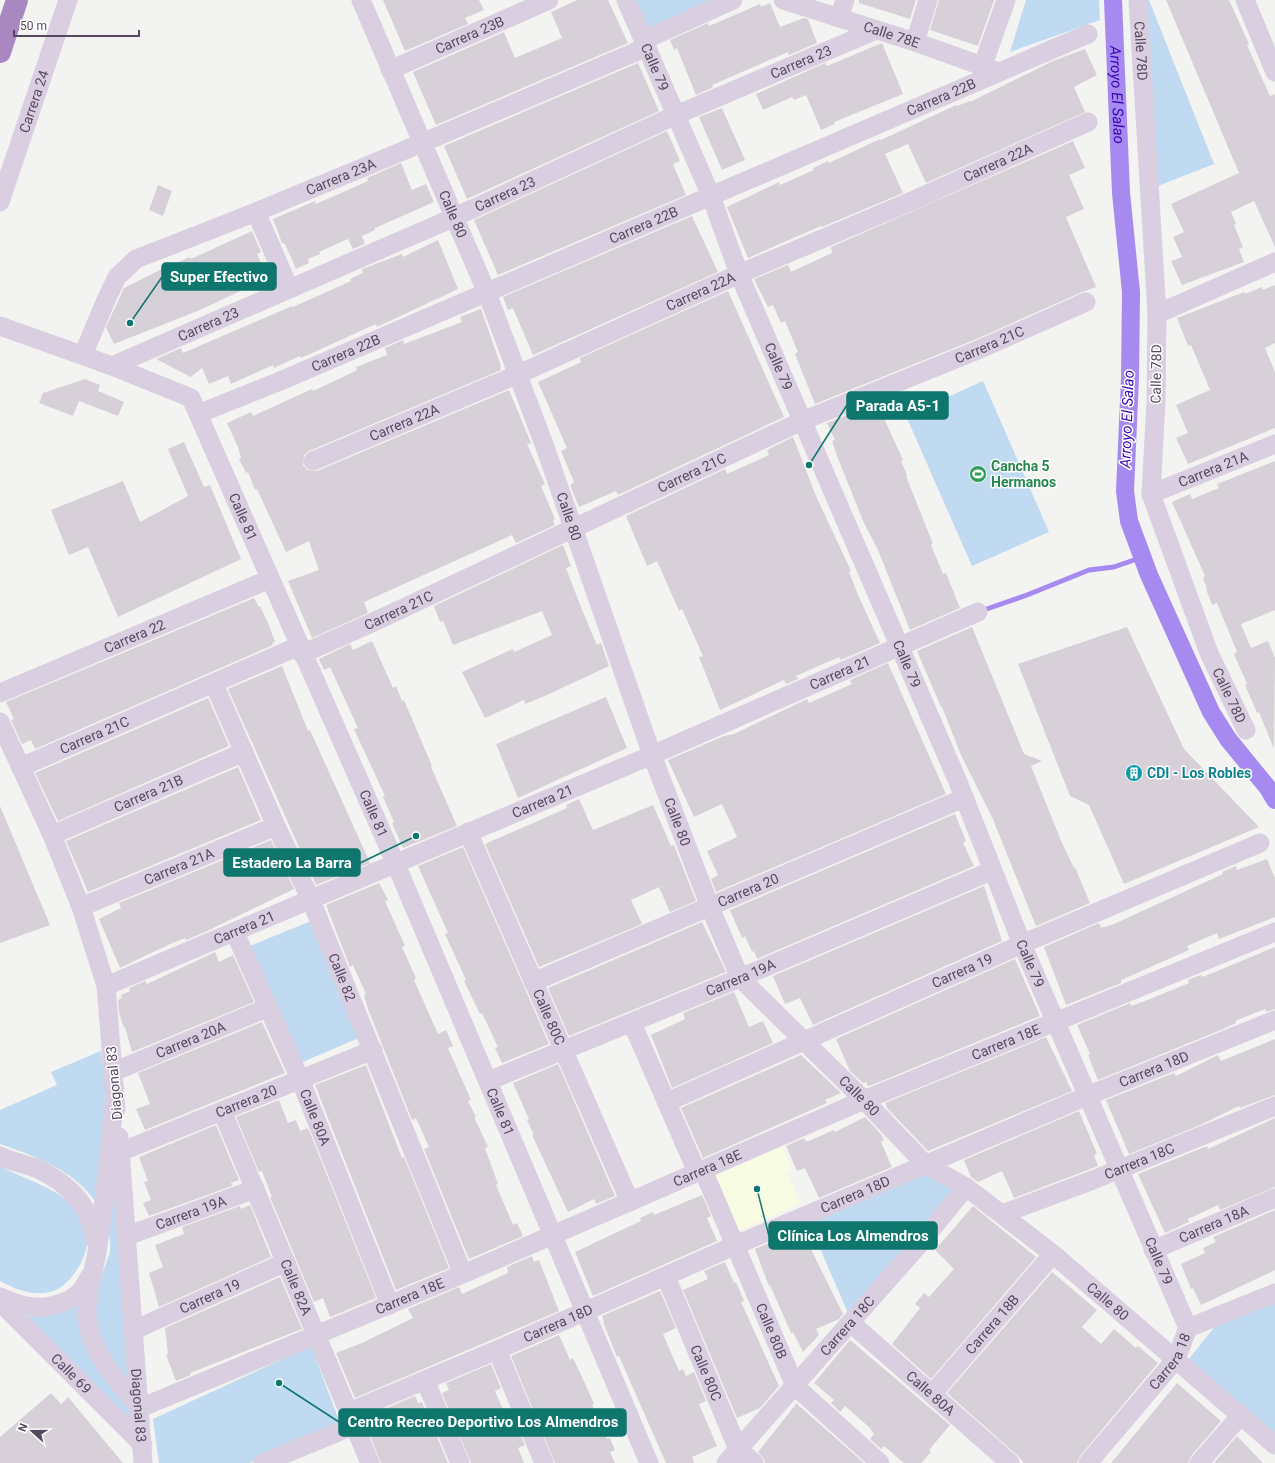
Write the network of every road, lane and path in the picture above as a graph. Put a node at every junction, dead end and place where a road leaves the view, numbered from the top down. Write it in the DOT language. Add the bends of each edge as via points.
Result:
graph roads {
  1 [pos="17,0"];
  2 [pos="68,0"];
  3 [pos="361,0"];
  4 [pos="549,0"];
  5 [pos="626,0"];
  6 [pos="733,0"];
  7 [pos="784,0"];
  8 [pos="845,0"];
  9 [pos="928,0"];
  10 [pos="1006,0"];
  11 [pos="1138,0"];
  12 [pos="1245,0"];
  13 [pos="839,18"];
  14 [pos="876,30"];
  15 [pos="1088,34"];
  16 [pos="915,42"];
  17 [pos="645,43"];
  18 [pos="0,52"];
  19 [pos="991,68"];
  20 [pos="390,70"];
  21 [pos="1275,72"];
  22 [pos="676,115"];
  23 [pos="1088,122"];
  24 [pos="422,143"];
  25 [pos="710,196"];
  26 [pos="0,202"];
  27 [pos="256,212"];
  28 [pos="455,217"];
  29 [pos="1275,262"];
  30 [pos="739,274"];
  31 [pos="289,288"];
  32 [pos="488,293"];
  33 [pos="1086,302"];
  34 [pos="1157,314"];
  35 [pos="0,326"];
  36 [pos="82,355"];
  37 [pos="112,366"];
  38 [pos="519,374"];
  39 [pos="198,414"];
  40 [pos="802,421"];
  41 [pos="1275,444"];
  42 [pos="313,461"];
  43 [pos="1151,494"];
  44 [pos="572,529"];
  45 [pos="270,579"];
  46 [pos="978,612"];
  47 [pos="900,647"];
  48 [pos="301,650"];
  49 [pos="214,684"];
  50 [pos="0,693"];
  51 [pos="0,722"];
  52 [pos="1246,730"];
  53 [pos="244,752"];
  54 [pos="652,754"];
  55 [pos="20,767"];
  56 [pos="964,798"];
  57 [pos="276,826"];
  58 [pos="468,832"];
  59 [pos="52,835"];
  60 [pos="1260,843"];
  61 [pos="395,862"];
  62 [pos="991,871"];
  63 [pos="310,898"];
  64 [pos="710,906"];
  65 [pos="81,907"];
  66 [pos="1275,932"];
  67 [pos="235,933"];
  68 [pos="1022,944"];
  69 [pos="740,978"];
  70 [pos="533,982"];
  71 [pos="106,986"];
  72 [pos="268,1008"];
  73 [pos="1275,1020"];
  74 [pos="1054,1021"];
  75 [pos="632,1023"];
  76 [pos="803,1042"];
  77 [pos="373,1050"];
  78 [pos="565,1050"];
  79 [pos="113,1072"];
  80 [pos="300,1079"];
  81 [pos="488,1081"];
  82 [pos="1087,1096"];
  83 [pos="115,1097"];
  84 [pos="864,1100"];
  85 [pos="667,1102"];
  86 [pos="1275,1106"];
  87 [pos="222,1110"];
  88 [pos="120,1152"];
  89 [pos="0,1156"];
  90 [pos="926,1165"];
  91 [pos="1118,1170"];
  92 [pos="700,1171"];
  93 [pos="966,1187"];
  94 [pos="255,1188"];
  95 [pos="1275,1198"];
  96 [pos="630,1202"];
  97 [pos="1002,1214"];
  98 [pos="553,1235"];
  99 [pos="127,1236"];
  100 [pos="736,1245"];
  101 [pos="1154,1250"];
  102 [pos="97,1251"];
  103 [pos="1053,1254"];
  104 [pos="286,1262"];
  105 [pos="93,1271"];
  106 [pos="463,1274"];
  107 [pos="666,1277"];
  108 [pos="1275,1293"];
  109 [pos="0,1297"];
  110 [pos="0,1302"];
  111 [pos="390,1305"];
  112 [pos="585,1311"];
  113 [pos="851,1323"];
  114 [pos="1188,1328"];
  115 [pos="134,1330"];
  116 [pos="317,1336"];
  117 [pos="496,1350"];
  118 [pos="1176,1359"];
  119 [pos="425,1380"];
  120 [pos="795,1386"];
  121 [pos="932,1394"];
  122 [pos="140,1408"];
  123 [pos="1241,1415"];
  124 [pos="352,1419"];
  125 [pos="1275,1445"];
  126 [pos="143,1454"];
  127 [pos="732,1456"];
  128 [pos="263,1463"];
  129 [pos="370,1463"];
  130 [pos="460,1463"];
  131 [pos="544,1463"];
  132 [pos="649,1463"];
  133 [pos="754,1463"];
  134 [pos="880,1463"];
  135 [pos="1010,1463"];
  136 [pos="1088,1463"];
  137 [pos="1199,1463"];
  1 -- 18 [label="highway"];
  2 -- 26 [label="street, Carrera 24"];
  3 -- 20 [label="street, Calle 80"];
  4 -- 20 [label="street, Carrera 23B"];
  5 -- 17 [label="street, Calle 79"];
  6 -- 17 [label="street, Carrera 23A"];
  7 -- 13 [label="street, Calle 78E"];
  8 -- 13 [label="street"];
  9 -- 16 [label="street"];
  10 -- 19 [label="street, Carrera 22B"];
  11 -- 34 [label="street, Calle 78D"];
  12 -- 21 [label="street"];
  13 -- 14 [label="street, Calle 78E"];
  14 -- 16 [label="street, Calle 78E"];
  14 -- 22 [label="street, Carrera 23"];
  15 -- 19 [label="street, Carrera 22B"];
  16 -- 19 [label="street, Calle 78E"];
  17 -- 22 [label="street, Calle 79"];
  17 -- 24 [label="street, Carrera 23A"];
  19 -- 25 [label="street, Carrera 22B"];
  20 -- 24 [label="street, Calle 80"];
  22 -- 25 [label="street, Calle 79"];
  22 -- 28 [label="street, Carrera 23"];
  23 -- 30 [label="street, Carrera 22A" via="914,200"];
  24 -- 27 [label="street, Carrera 23A"];
  24 -- 28 [label="street, Calle 80"];
  25 -- 30 [label="street, Calle 79"];
  25 -- 32 [label="street, Carrera 22B"];
  27 -- 31 [label="street"];
  27 -- 36 [label="street, Carrera 23A" via="136,259 118,277"];
  28 -- 31 [label="street, Carrera 23"];
  28 -- 32 [label="street, Calle 80"];
  29 -- 34 [label="street"];
  30 -- 38 [label="street, Carrera 22A"];
  30 -- 40 [label="street, Calle 79"];
  31 -- 37 [label="street, Carrera 23"];
  32 -- 38 [label="street, Calle 80"];
  32 -- 39 [label="street, Carrera 22B"];
  33 -- 40 [label="street, Carrera 21C" via="978,350"];
  34 -- 43 [label="street, Calle 78D"];
  35 -- 36 [label="street, Calle 81"];
  36 -- 37 [label="street, Calle 81"];
  37 -- 39 [label="street, Calle 81" via="191,398"];
  38 -- 42 [label="street, Carrera 22A"];
  38 -- 44 [label="street, Calle 80"];
  39 -- 45 [label="street, Calle 81"];
  40 -- 44 [label="street, Carrera 21C"];
  40 -- 47 [label="street, Calle 79"];
  41 -- 43 [label="street, Carrera 21A"];
  43 -- 52 [label="street, Calle 78D" via="1209,653"];
  44 -- 48 [label="street, Carrera 21C" via="378,620"];
  44 -- 54 [label="street, Calle 80"];
  45 -- 48 [label="street, Calle 81"];
  45 -- 50 [label="street, Carrera 22"];
  46 -- 47 [label="street, Carrera 21"];
  47 -- 54 [label="street, Carrera 21"];
  47 -- 56 [label="street, Calle 79"];
  48 -- 49 [label="street, Carrera 21C"];
  48 -- 61 [label="street, Calle 81"];
  49 -- 53 [label="street, Calle 82"];
  49 -- 55 [label="street, Carrera 21C"];
  51 -- 55 [label="street, Diagonal 83"];
  53 -- 57 [label="street, Calle 82"];
  53 -- 59 [label="street, Carrera 21B"];
  54 -- 58 [label="street, Carrera 21"];
  54 -- 64 [label="street, Calle 80"];
  55 -- 59 [label="street, Diagonal 83"];
  56 -- 62 [label="street, Calle 79"];
  56 -- 64 [label="street, Carrera 20"];
  57 -- 63 [label="street, Calle 82"];
  57 -- 65 [label="street, Carrera 21A"];
  58 -- 61 [label="street, Carrera 21"];
  58 -- 70 [label="street, Calle 80C"];
  59 -- 65 [label="street, Diagonal 83"];
  60 -- 68 [label="street, Carrera 19"];
  61 -- 63 [label="street, Carrera 21"];
  61 -- 81 [label="street, Calle 81"];
  62 -- 68 [label="street, Calle 79"];
  62 -- 69 [label="street, Carrera 19A"];
  63 -- 67 [label="street, Carrera 21"];
  63 -- 77 [label="street, Calle 82"];
  64 -- 69 [label="street, Calle 80"];
  64 -- 70 [label="street, Carrera 20"];
  65 -- 71 [label="street, Diagonal 83"];
  66 -- 74 [label="street, Carrera 18E"];
  67 -- 71 [label="street, Carrera 21"];
  67 -- 72 [label="street, Calle 80A"];
  68 -- 74 [label="street, Calle 79"];
  68 -- 76 [label="street, Carrera 19"];
  69 -- 75 [label="street, Carrera 19A"];
  69 -- 76 [label="street, Calle 80"];
  70 -- 78 [label="street, Calle 80C"];
  71 -- 79 [label="street, Diagonal 83"];
  72 -- 79 [label="street, Carrera 20A"];
  72 -- 80 [label="street, Calle 80A"];
  73 -- 82 [label="street, Carrera 18D"];
  74 -- 82 [label="street, Calle 79"];
  74 -- 84 [label="street, Carrera 18E"];
  75 -- 78 [label="street, Carrera 19A"];
  75 -- 85 [label="street, Calle 80B"];
  76 -- 84 [label="street, Calle 80"];
  76 -- 85 [label="street, Carrera 19"];
  77 -- 80 [label="street, Carrera 20"];
  77 -- 106 [label="street, Calle 82"];
  78 -- 81 [label="street, Carrera 19A"];
  78 -- 96 [label="street, Calle 80C"];
  79 -- 83 [label="street, Diagonal 83"];
  80 -- 87 [label="street, Carrera 20"];
  80 -- 111 [label="street, Calle 80A"];
  81 -- 98 [label="street, Calle 81"];
  82 -- 90 [label="street, Carrera 18D"];
  82 -- 91 [label="street, Calle 79"];
  83 -- 88 [label="street, Diagonal 83"];
  83 -- 102 [label="street"];
  84 -- 90 [label="street, Calle 80"];
  84 -- 92 [label="street, Carrera 18E"];
  85 -- 92 [label="street, Calle 80B"];
  86 -- 91 [label="street, Carrera 18C"];
  87 -- 88 [label="street, Carrera 20"];
  87 -- 94 [label="street, Calle 82A"];
  88 -- 99 [label="street, Diagonal 83"];
  89 -- 102 [label="street" via="37,1169 61,1181 80,1200 93,1224"];
  90 -- 93 [label="street, Calle 80"];
  90 -- 100 [label="street, Carrera 18D"];
  91 -- 97 [label="street, Carrera 18C"];
  91 -- 101 [label="street, Calle 79"];
  92 -- 96 [label="street, Carrera 18E"];
  92 -- 100 [label="street, Calle 80B"];
  93 -- 97 [label="street, Calle 80"];
  93 -- 113 [label="street, Carrera 18C"];
  94 -- 99 [label="street, Carrera 19A"];
  94 -- 104 [label="street, Calle 82A"];
  95 -- 101 [label="street, Carrera 18A"];
  96 -- 98 [label="street, Carrera 18E"];
  97 -- 103 [label="street, Calle 80"];
  98 -- 106 [label="street, Carrera 18E"];
  98 -- 112 [label="street, Calle 81"];
  99 -- 115 [label="street, Diagonal 83"];
  100 -- 107 [label="street, Carrera 18D"];
  100 -- 120 [label="street, Calle 80B"];
  101 -- 114 [label="street, Calle 79"];
  102 -- 105 [label="street"];
  103 -- 118 [label="street, Calle 80"];
  103 -- 121 [label="street, Carrera 18B"];
  104 -- 115 [label="street, Carrera 19"];
  104 -- 116 [label="street, Calle 82A"];
  105 -- 109 [label="street" via="82,1290 57,1304 26,1306"];
  105 -- 122 [label="street" via="87,1305 92,1338 118,1382"];
  106 -- 111 [label="street, Carrera 18E"];
  107 -- 112 [label="street, Carrera 18D"];
  107 -- 127 [label="street, Calle 80C"];
  108 -- 114 [label="street, Carrera 18"];
  110 -- 126 [label="street, Calle 69"];
  111 -- 116 [label="street, Carrera 18E"];
  112 -- 117 [label="street, Carrera 18D"];
  112 -- 132 [label="street, Calle 81"];
  113 -- 120 [label="street, Carrera 18C"];
  113 -- 121 [label="street, Calle 80A"];
  114 -- 118 [label="street, Carrera 18"];
  115 -- 122 [label="street, Diagonal 83"];
  116 -- 122 [label="street, Carrera 18E"];
  116 -- 124 [label="street, Calle 82A"];
  117 -- 119 [label="street, Carrera 18D"];
  117 -- 131 [label="street"];
  118 -- 123 [label="street, Calle 80"];
  118 -- 136 [label="street, Carrera 18"];
  119 -- 124 [label="street, Carrera 18D"];
  119 -- 130 [label="street"];
  120 -- 127 [label="street, Carrera 18C"];
  120 -- 134 [label="street, Calle 80B"];
  121 -- 135 [label="street, Calle 80A"];
  122 -- 126 [label="street, Diagonal 83"];
  123 -- 125 [label="street, Calle 80"];
  123 -- 137 [label="street"];
  124 -- 128 [label="street, Carrera 18D"];
  124 -- 129 [label="street, Calle 82A"];
  127 -- 133 [label="street, Calle 80C"];
}
